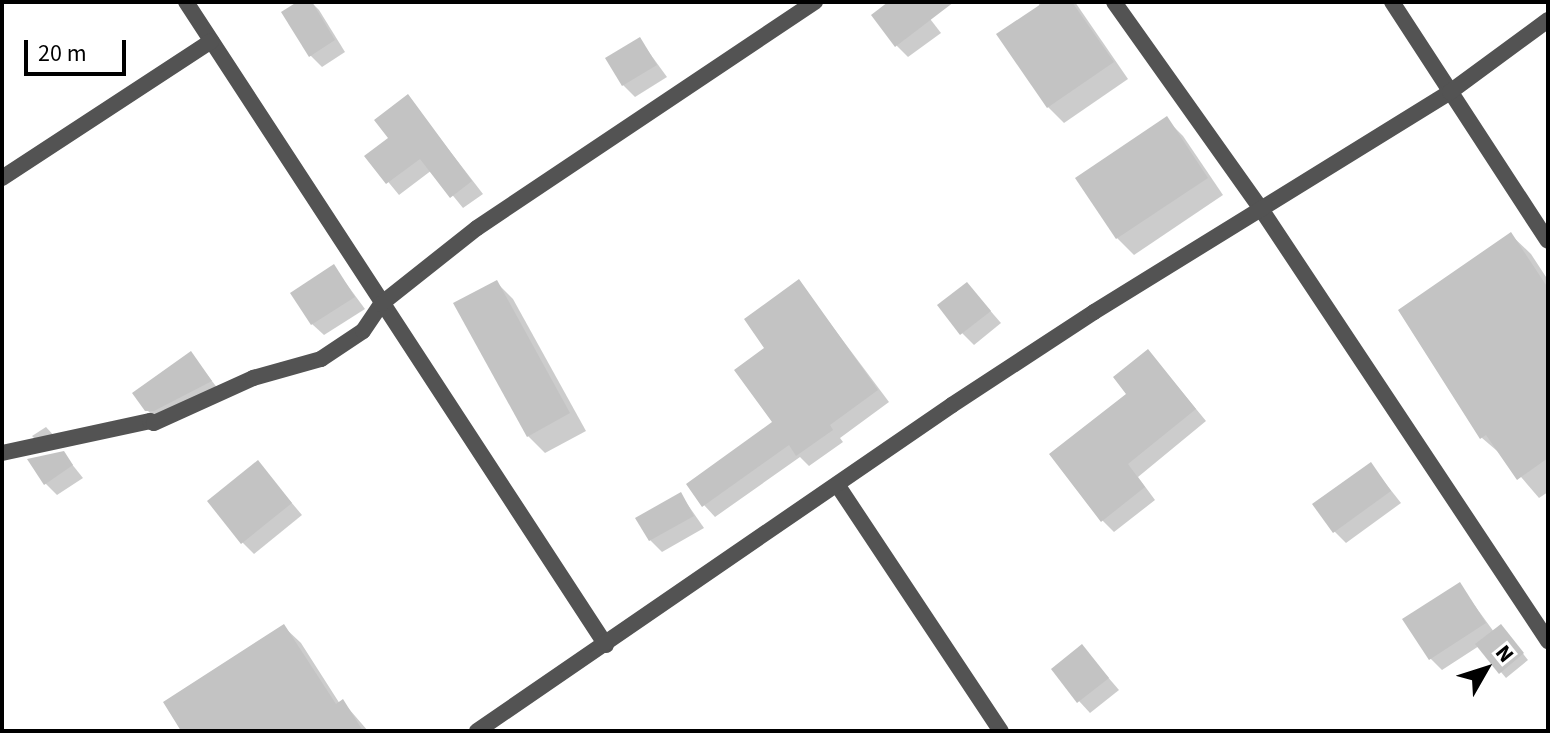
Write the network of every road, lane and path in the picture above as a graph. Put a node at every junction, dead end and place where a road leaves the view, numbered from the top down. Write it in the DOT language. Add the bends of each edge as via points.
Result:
graph roads {
  1 [pos="186,2"];
  2 [pos="815,2"];
  3 [pos="1114,2"];
  4 [pos="1392,2"];
  5 [pos="1548,20"];
  6 [pos="211,41"];
  7 [pos="1450,92"];
  8 [pos="2,178"];
  9 [pos="1261,209"];
  10 [pos="1548,241"];
  11 [pos="381,304"];
  12 [pos="2,453"];
  13 [pos="838,486"];
  14 [pos="1548,641"];
  15 [pos="606,645"];
  16 [pos="477,731"];
  17 [pos="1001,731"];
  1 -- 6 [label="street"];
  2 -- 11 [label="street" via="477,228"];
  3 -- 9 [label="street"];
  4 -- 7 [label="street"];
  5 -- 7 [label="street"];
  6 -- 8 [label="street"];
  6 -- 11 [label="street"];
  7 -- 9 [label="street"];
  7 -- 10 [label="street"];
  9 -- 13 [label="street" via="1094,312"];
  9 -- 14 [label="street"];
  11 -- 12 [label="street" via="363,331 321,359 253,378 154,423"];
  11 -- 15 [label="street"];
  13 -- 15 [label="street"];
  13 -- 17 [label="street"];
  15 -- 16 [label="street"];
}
